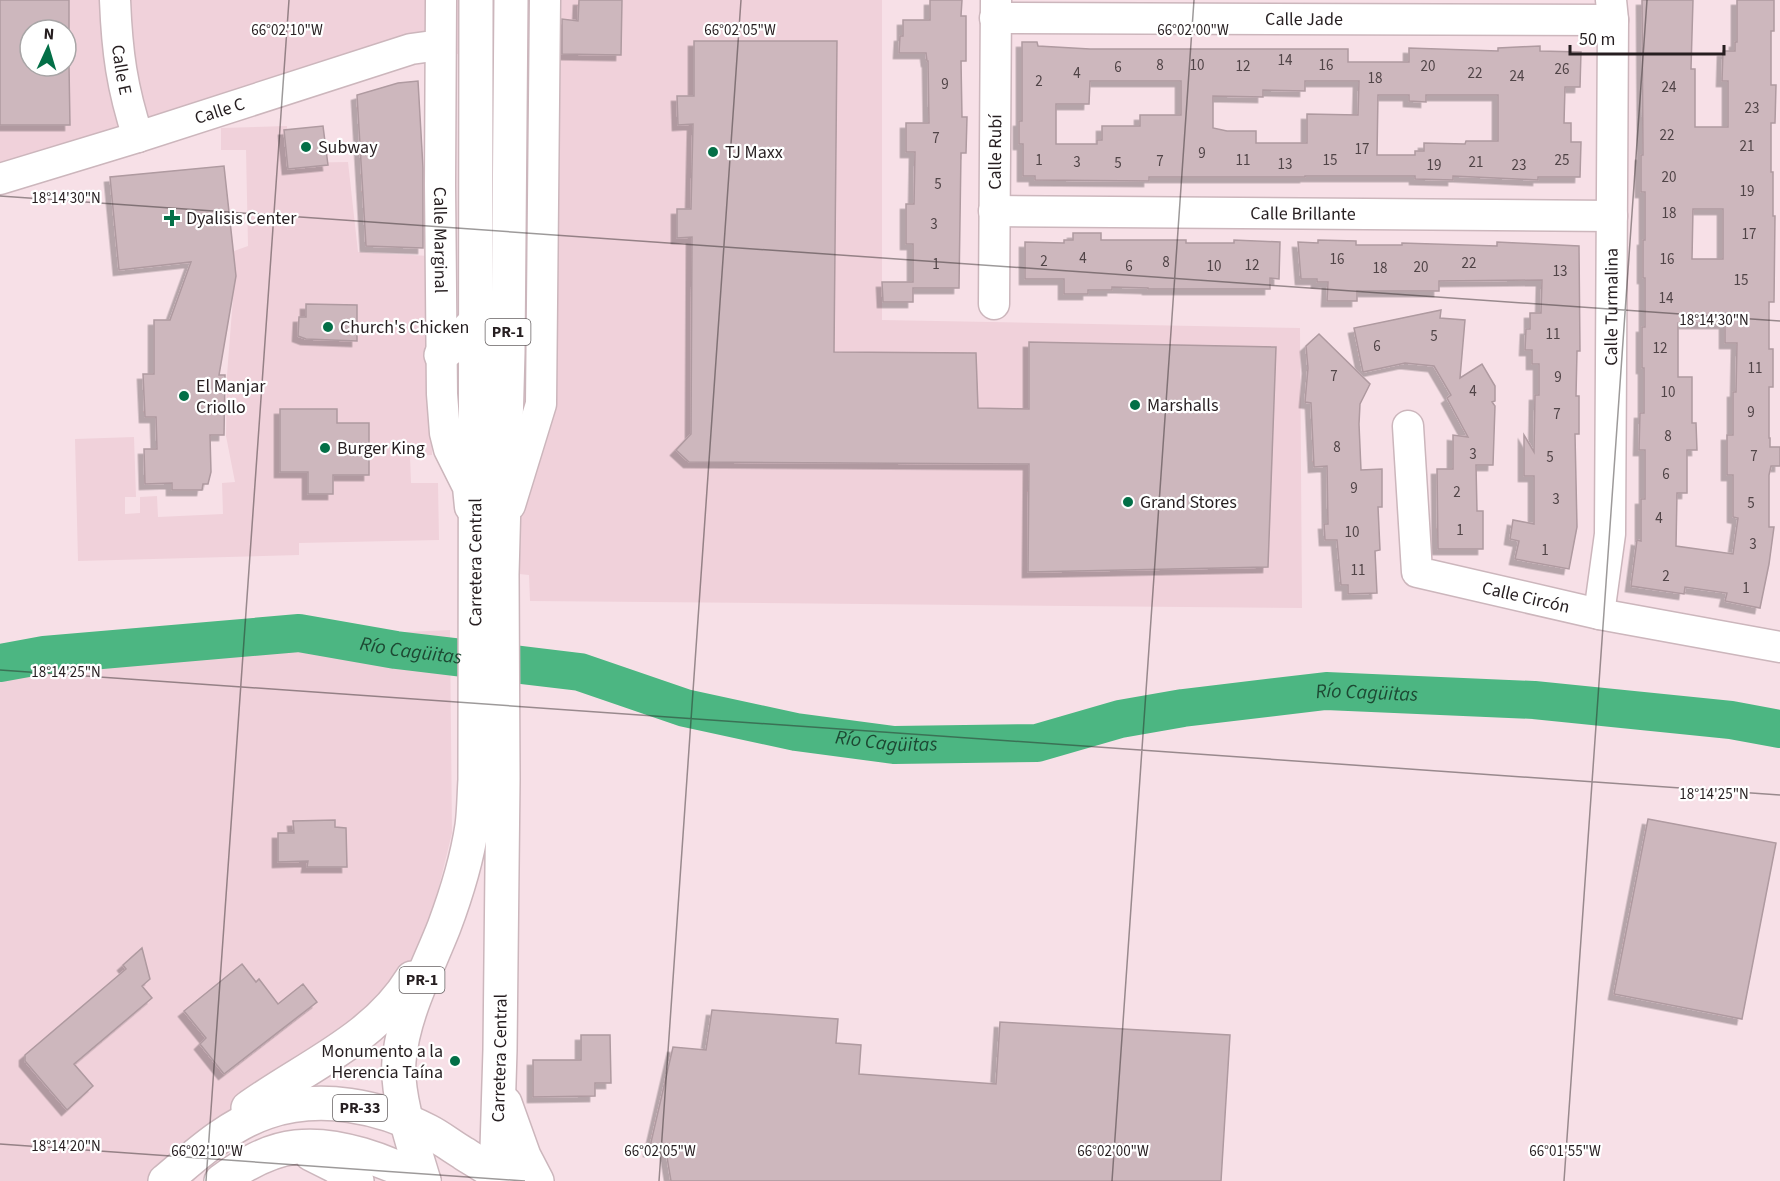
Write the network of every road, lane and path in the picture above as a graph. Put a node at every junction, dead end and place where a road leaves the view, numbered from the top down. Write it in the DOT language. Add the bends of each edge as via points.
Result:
graph roads {
  1 [pos="116,0"];
  2 [pos="441,0"];
  3 [pos="476,0"];
  4 [pos="512,0"];
  5 [pos="545,0"];
  6 [pos="996,9"];
  7 [pos="1612,10"];
  8 [pos="440,45"];
  9 [pos="138,137"];
  10 [pos="0,179"];
  11 [pos="994,211"];
  12 [pos="1612,216"];
  13 [pos="994,304"];
  14 [pos="476,321"];
  15 [pos="441,355"];
  16 [pos="1408,426"];
  17 [pos="504,522"];
  18 [pos="485,565"];
  19 [pos="1599,614"];
  20 [pos="1780,647"];
  21 [pos="489,779"];
  22 [pos="445,925"];
  23 [pos="499,1073"];
  24 [pos="408,1123"];
  25 [pos="217,1139"];
  26 [pos="296,1147"];
  27 [pos="499,1178"];
  28 [pos="165,1181"];
  29 [pos="221,1181"];
  30 [pos="357,1181"];
  31 [pos="424,1181"];
  32 [pos="537,1181"];
  1 -- 9 [label="street, Calle E" via="117,47 126,99"];
  2 -- 8 [label="street, Calle Marginal"];
  3 -- 14 [label="main road, Carretera Central / PR-1"];
  4 -- 17 [label="main road, Carretera Central / PR-1"];
  5 -- 17 [label="street" via="541,404"];
  6 -- 7 [label="street, Calle Jade"];
  6 -- 11 [label="street, Calle Rubí"];
  7 -- 12 [label="street, Calle Turmalina"];
  8 -- 9 [label="street, Calle C" via="411,49"];
  8 -- 15 [label="street, Calle Marginal"];
  9 -- 10 [label="street, Calle C"];
  11 -- 12 [label="street, Calle Brillante"];
  11 -- 13 [label="street, Calle Rubí"];
  12 -- 19 [label="street, Calle Turmalina" via="1610,534"];
  14 -- 15 [label="main road"];
  14 -- 18 [label="main road, Carretera Central / PR-1"];
  15 -- 18 [label="street, Calle Marginal" via="448,449 468,487"];
  16 -- 19 [label="street, Calle Circón" via="1417,572"];
  17 -- 18 [label="main road, Carretera Central / PR-1"];
  18 -- 21 [label="main road, Carretera Central / PR-1"];
  19 -- 20 [label="street, Calle Circón"];
  21 -- 22 [label="main road, Carretera Central / PR-1" via="472,825"];
  21 -- 23 [label="main road, Carretera Central / PR-1"];
  22 -- 24 [label="main road, Carretera Central / PR-1" via="420,984 400,1052 400,1086"];
  22 -- 25 [label="main road" via="396,1003 378,1022 232,1119"];
  23 -- 27 [label="main road, Carretera Central / PR-1"];
  23 -- 32 [label="main road" via="507,1109"];
  24 -- 25 [label="main road, PR-33" via="363,1108 312,1104 267,1112"];
  24 -- 27 [label="main road, PR-33" via="428,1131"];
  24 -- 31 [label="main road, Carretera Central / PR-1"];
  25 -- 28 [label="main road, PR-33"];
  26 -- 29 [label="main road" via="244,1165"];
  26 -- 30 [label="main road"];
  26 -- 31 [label="main road" via="343,1150 375,1158"];
}
